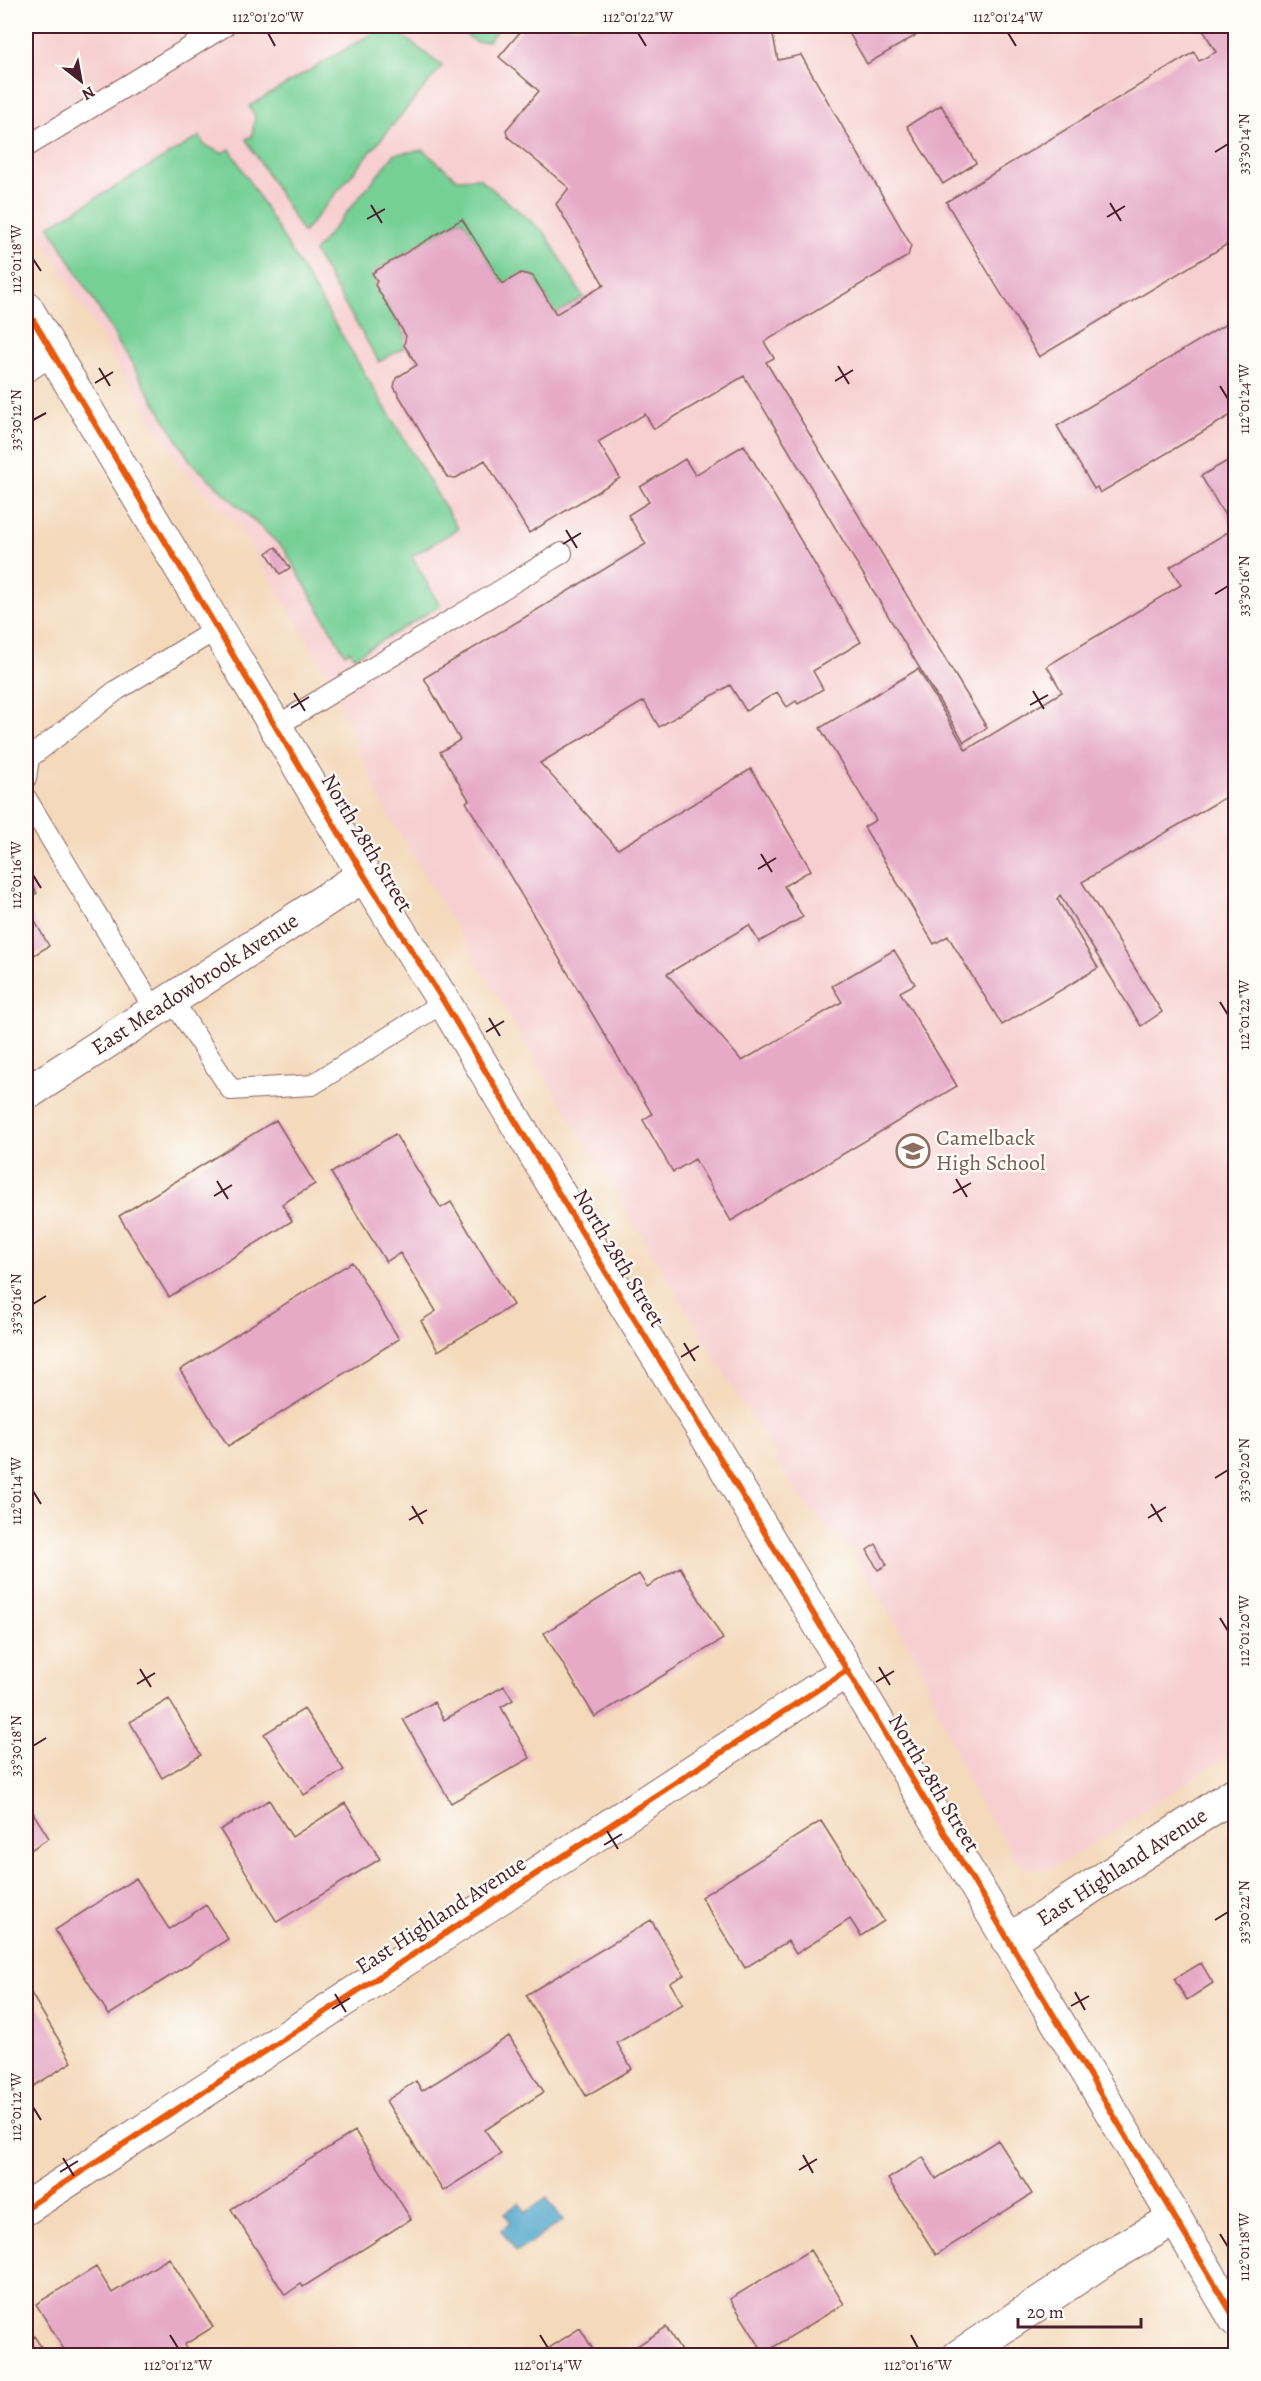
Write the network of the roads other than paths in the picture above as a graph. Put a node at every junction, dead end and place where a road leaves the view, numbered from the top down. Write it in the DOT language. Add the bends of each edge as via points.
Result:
graph roads {
  1 [pos="225,26"];
  2 [pos="26,147"];
  3 [pos="26,308"];
  4 [pos="38,357"];
  5 [pos="562,554"];
  6 [pos="217,629"];
  7 [pos="275,727"];
  8 [pos="26,778"];
  9 [pos="26,798"];
  10 [pos="364,875"];
  11 [pos="444,1002"];
  12 [pos="162,1004"];
  13 [pos="26,1094"];
  14 [pos="846,1671"];
  15 [pos="1236,1793"];
  16 [pos="1008,1941"];
  17 [pos="26,2208"];
  18 [pos="1174,2219"];
  19 [pos="1236,2320"];
  20 [pos="959,2355"];
  1 -- 2 [label="lane"];
  3 -- 4 [label="street, North 28th Street"];
  4 -- 6 [label="street, North 28th Street"];
  5 -- 7 [label="lane"];
  6 -- 7 [label="street, North 28th Street"];
  6 -- 8 [label="lane" via="117,690 29,758"];
  7 -- 10 [label="street, North 28th Street"];
  9 -- 12 [label="lane"];
  10 -- 11 [label="street, North 28th Street"];
  10 -- 12 [label="street, East Meadowbrook Avenue"];
  11 -- 12 [label="lane" via="312,1085 231,1090"];
  11 -- 14 [label="street, North 28th Street"];
  12 -- 13 [label="street, East Meadowbrook Avenue"];
  14 -- 16 [label="street, North 28th Street"];
  14 -- 17 [label="street, East Highland Avenue"];
  15 -- 16 [label="street, East Highland Avenue"];
  16 -- 18 [label="street, North 28th Street"];
  18 -- 19 [label="street, North 28th Street"];
  18 -- 20 [label="street"];
}
